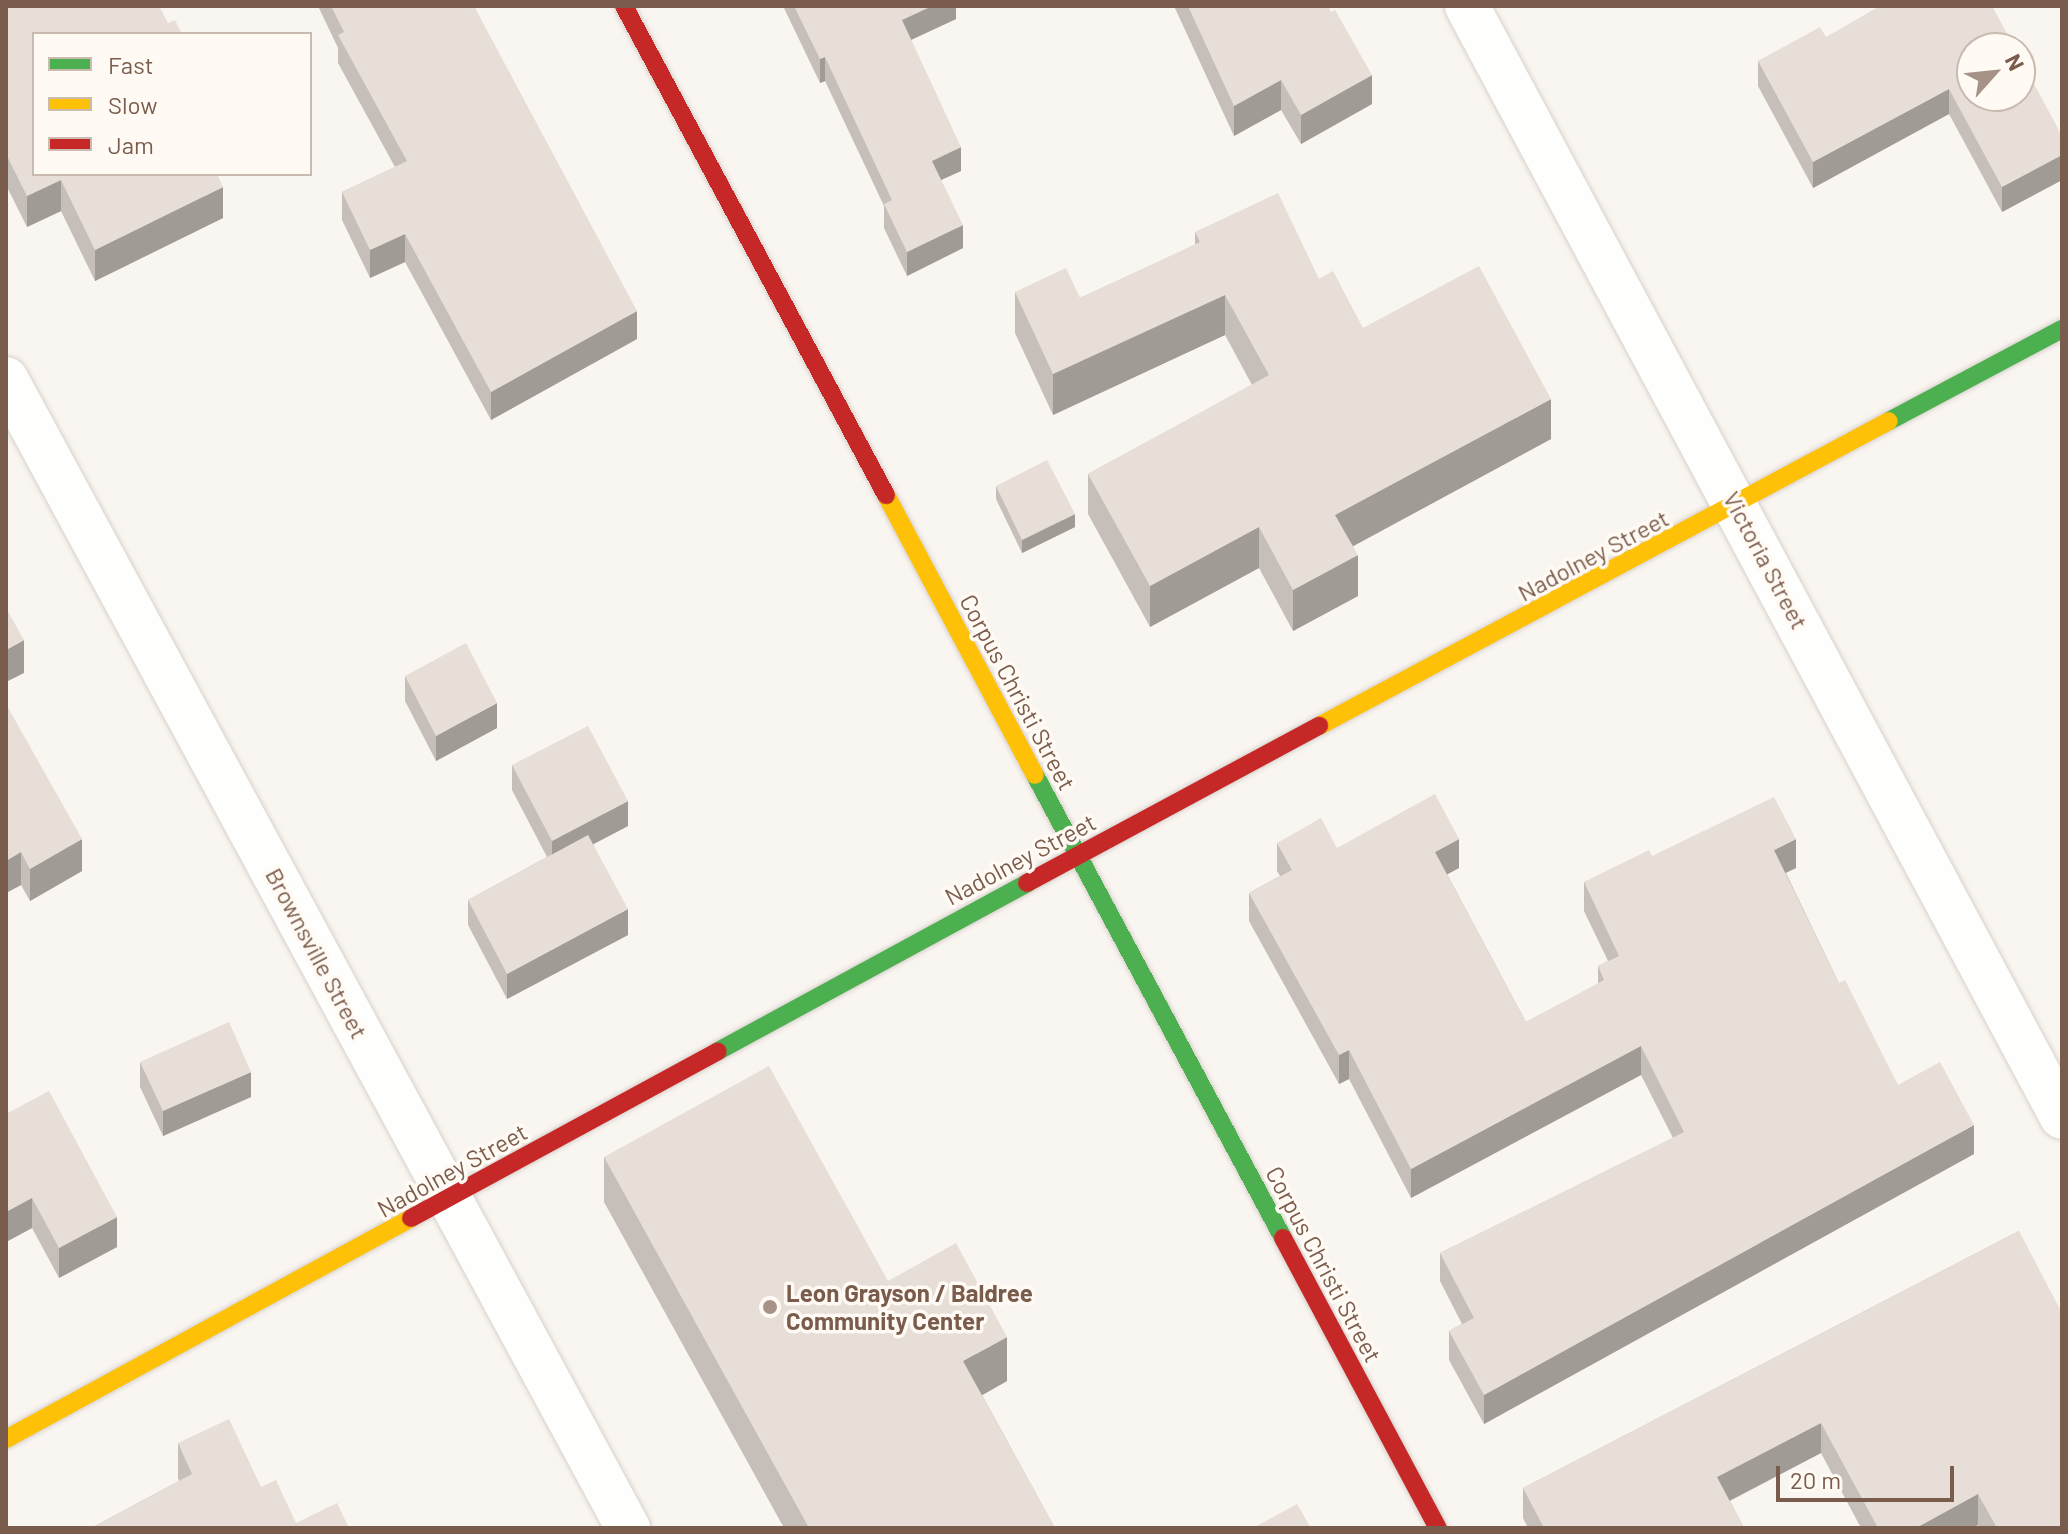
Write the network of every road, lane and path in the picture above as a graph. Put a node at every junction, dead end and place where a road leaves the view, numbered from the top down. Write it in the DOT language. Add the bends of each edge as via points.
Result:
graph roads {
  1 [pos="624,6"];
  2 [pos="1467,6"];
  3 [pos="2062,329"];
  4 [pos="6,379"];
  5 [pos="1737,505"];
  6 [pos="1077,855"];
  7 [pos="2062,1117"];
  8 [pos="450,1199"];
  9 [pos="6,1439"];
  10 [pos="628,1528"];
  11 [pos="1438,1528"];
  1 -- 6 [label="street, Corpus Christi Street"];
  2 -- 5 [label="street, Victoria Street"];
  3 -- 5 [label="street, Nadolney Street"];
  4 -- 8 [label="street, Brownsville Street"];
  5 -- 6 [label="street, Nadolney Street"];
  5 -- 7 [label="street, Victoria Street"];
  6 -- 8 [label="street, Nadolney Street"];
  6 -- 11 [label="street, Corpus Christi Street"];
  8 -- 9 [label="street, Nadolney Street"];
  8 -- 10 [label="street, Brownsville Street"];
}
